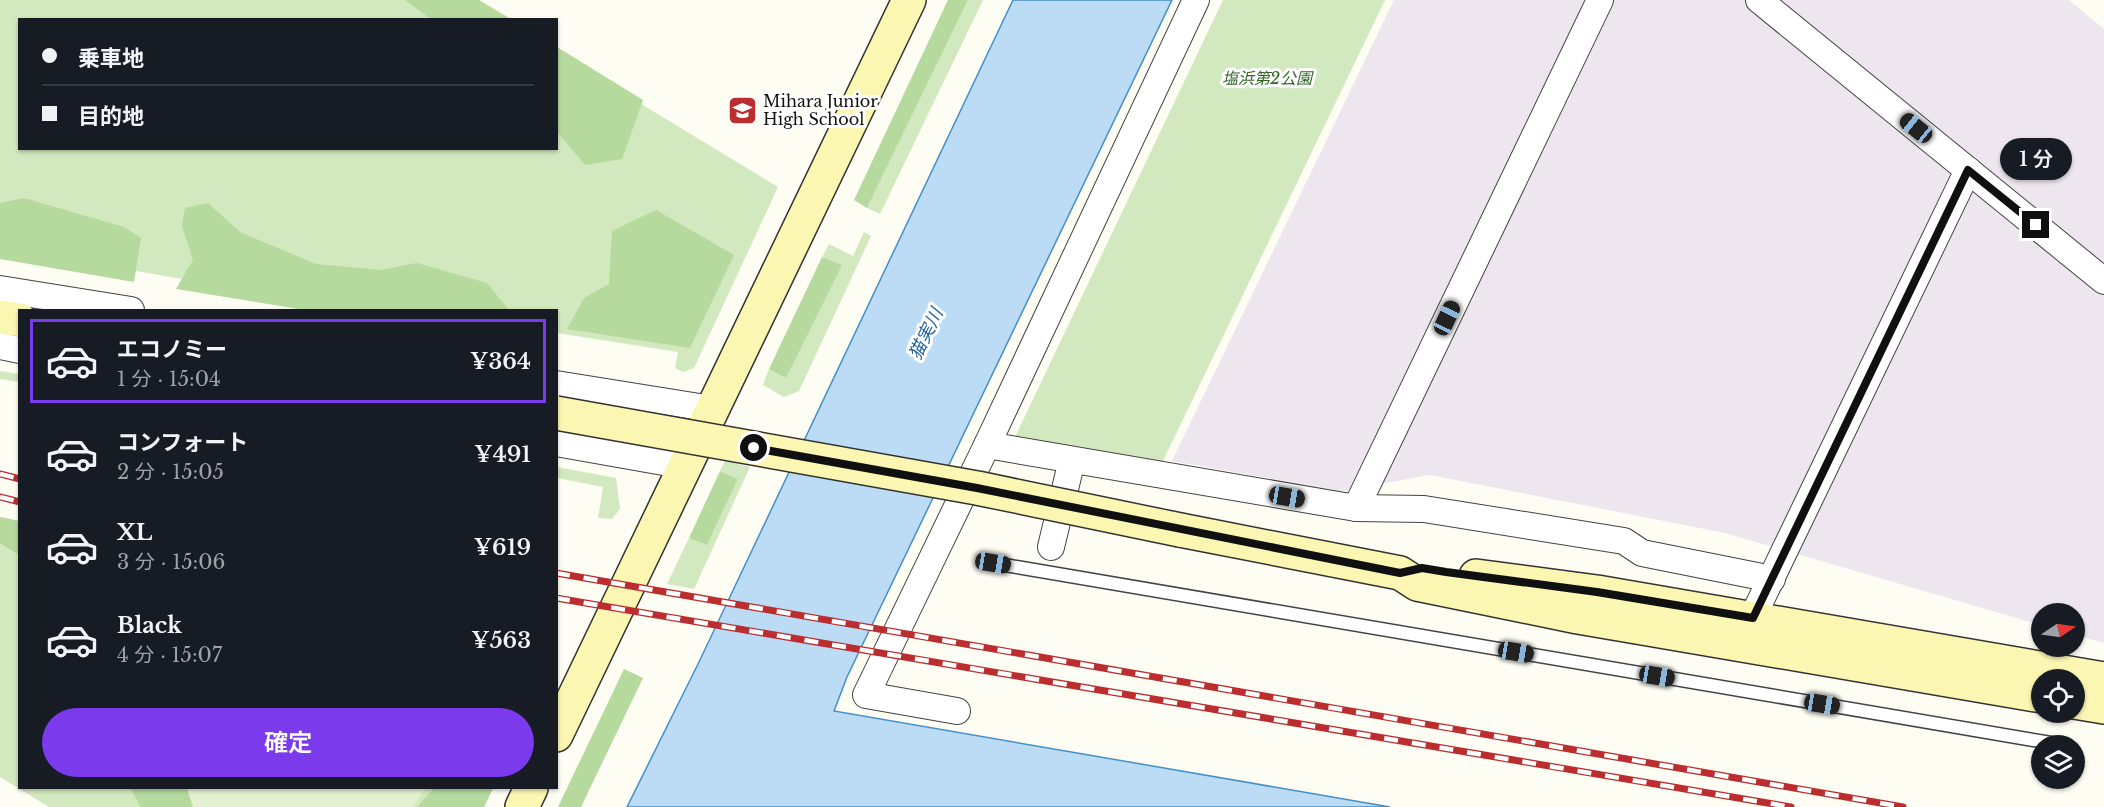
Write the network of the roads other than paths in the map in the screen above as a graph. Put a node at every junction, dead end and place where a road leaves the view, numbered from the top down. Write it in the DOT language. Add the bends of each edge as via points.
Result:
graph roads {
  1 [pos="909,0"];
  2 [pos="1196,0"];
  3 [pos="1600,0"];
  4 [pos="1759,0"];
  5 [pos="1968,170"];
  6 [pos="2104,281"];
  7 [pos="0,289"];
  8 [pos="125,309"];
  9 [pos="0,317"];
  10 [pos="18,320"];
  11 [pos="0,346"];
  12 [pos="18,350"];
  13 [pos="558,384"];
  14 [pos="712,409"];
  15 [pos="558,413"];
  16 [pos="558,442"];
  17 [pos="987,445"];
  18 [pos="1072,460"];
  19 [pos="686,466"];
  20 [pos="1356,508"];
  21 [pos="1048,559"];
  22 [pos="993,563"];
  23 [pos="1772,579"];
  24 [pos="1746,631"];
  25 [pos="2104,679"];
  26 [pos="2031,694"];
  27 [pos="2085,704"];
  28 [pos="2104,707"];
  29 [pos="957,711"];
  30 [pos="558,731"];
  31 [pos="2031,739"];
  32 [pos="531,789"];
  33 [pos="522,807"];
  1 -- 14 [label="street"];
  2 -- 17 [label="street"];
  3 -- 20 [label="street"];
  4 -- 5 [label="street"];
  5 -- 6 [label="street"];
  5 -- 23 [label="street"];
  7 -- 8 [label="street"];
  9 -- 10 [label="street"];
  11 -- 12 [label="street"];
  13 -- 14 [label="street"];
  14 -- 19 [label="street"];
  15 -- 24 [label="street, bridge" via="977,488 1400,573 1417,584 1578,617"];
  16 -- 19 [label="street"];
  17 -- 18 [label="street"];
  17 -- 29 [label="street" via="866,694"];
  18 -- 20 [label="street"];
  18 -- 21 [label="street"];
  19 -- 30 [label="street"];
  20 -- 23 [label="street" via="1424,509 1624,541 1642,553"];
  21 -- 22 [label="lane"];
  21 -- 31 [label="lane"];
  23 -- 24 [label="street"];
  24 -- 25 [label="street"];
  24 -- 26 [label="street"];
  27 -- 28 [label="street"];
  32 -- 33 [label="street"];
}
